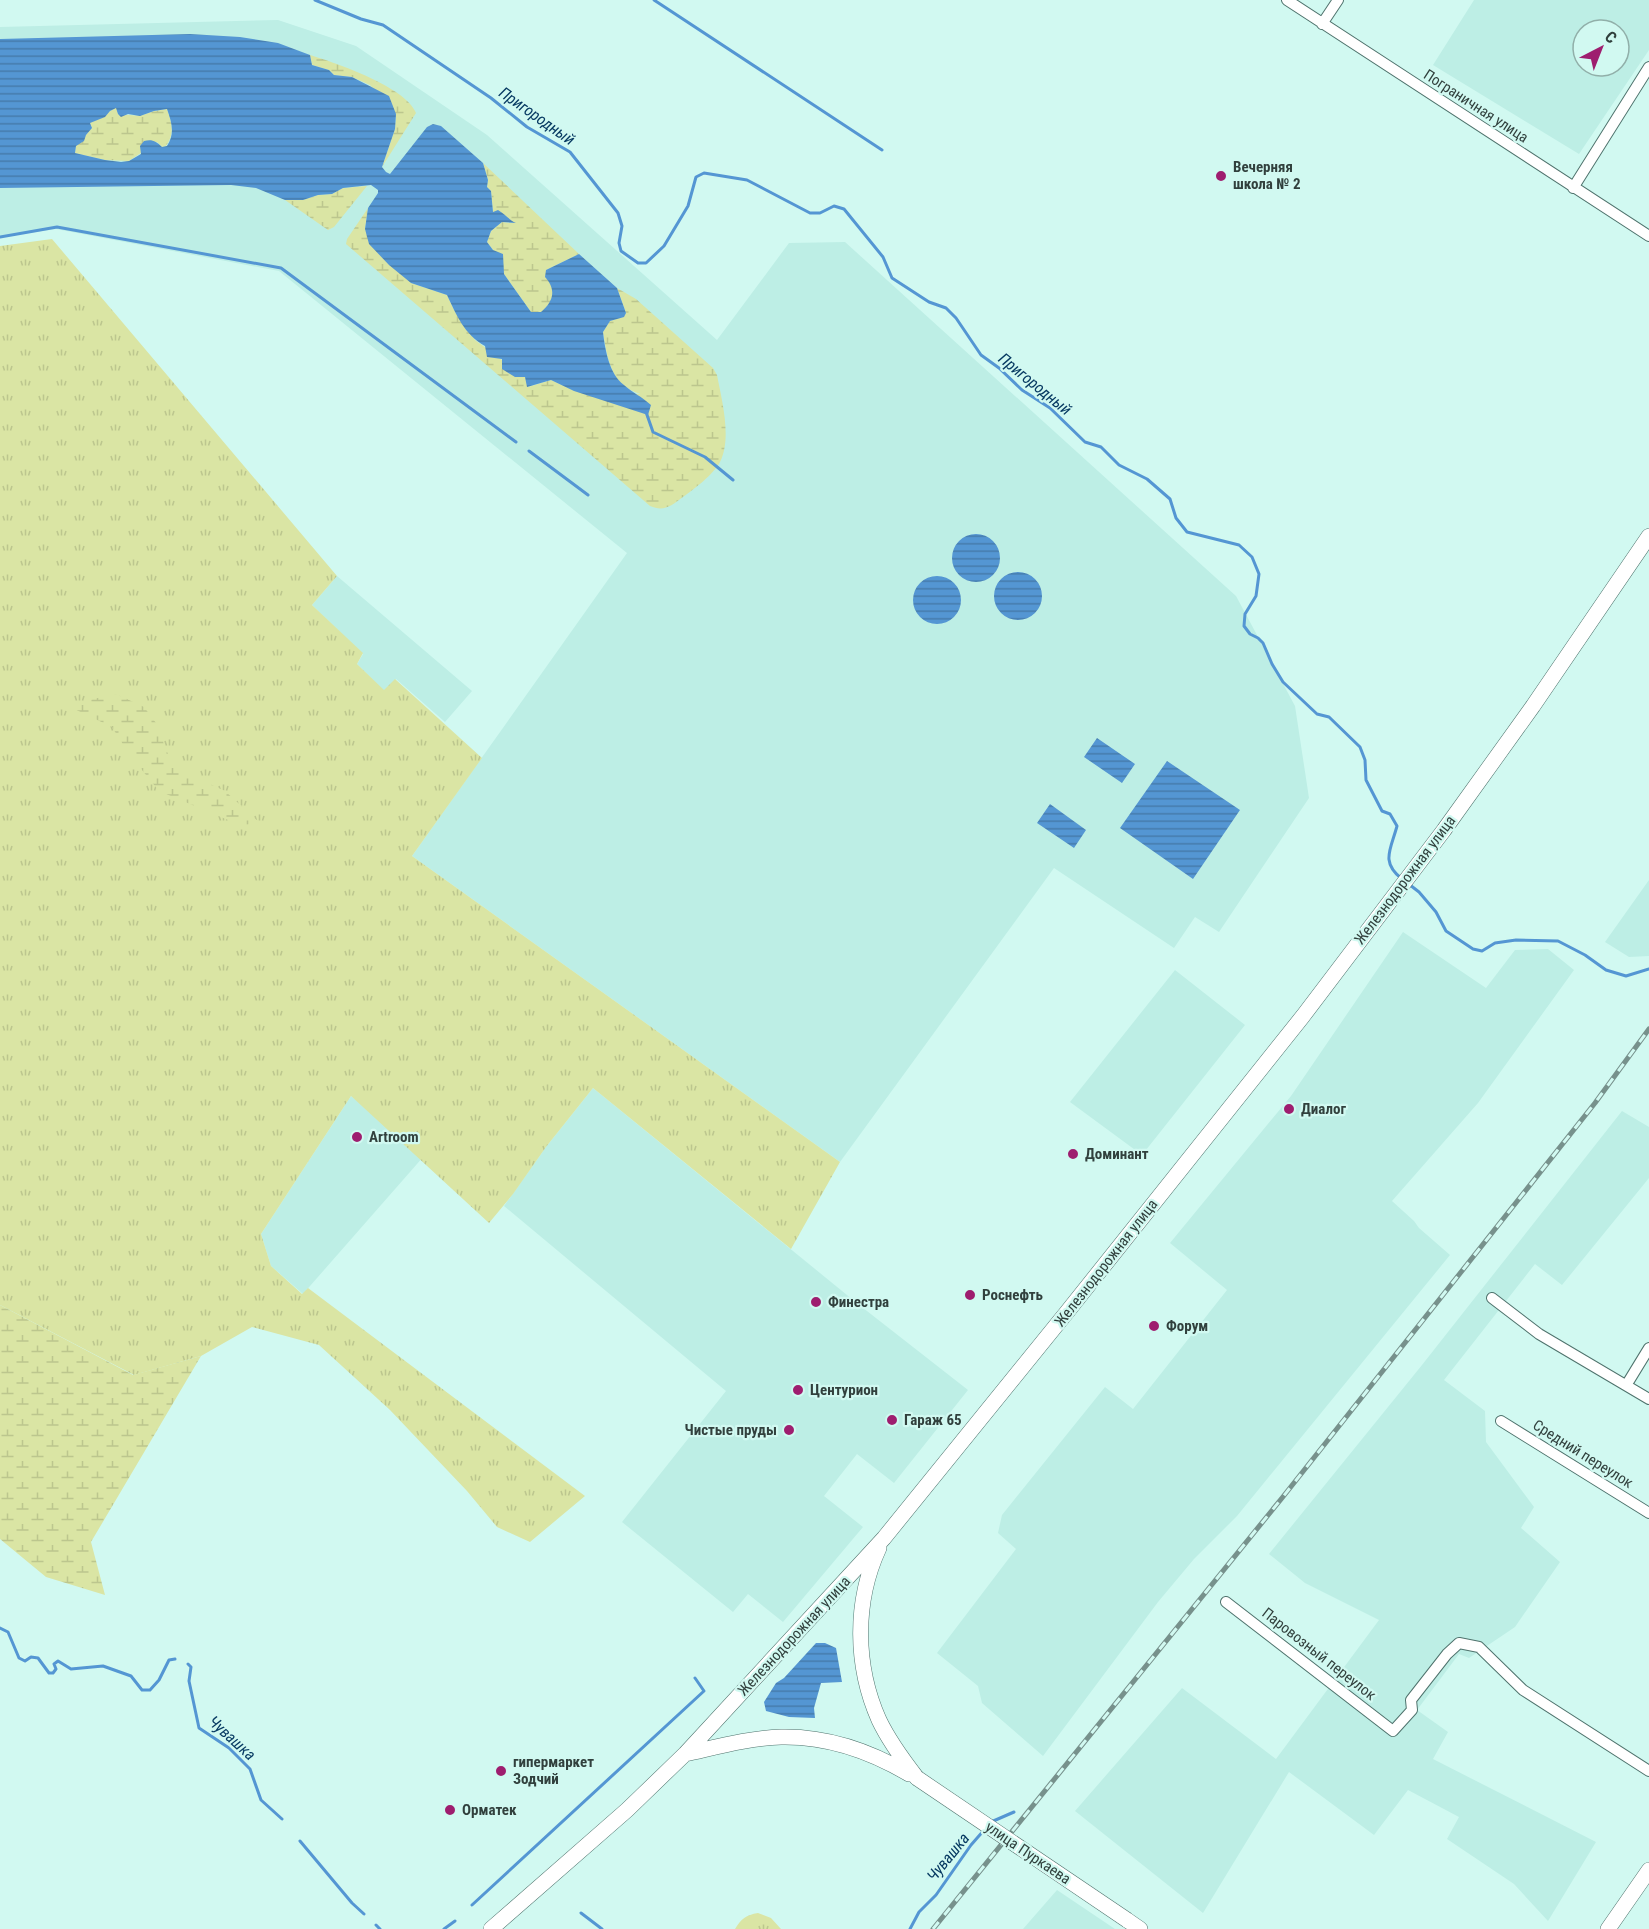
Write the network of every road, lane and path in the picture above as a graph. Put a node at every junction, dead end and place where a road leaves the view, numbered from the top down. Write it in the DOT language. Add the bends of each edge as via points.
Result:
graph roads {
  1 [pos="1287,0"];
  2 [pos="1338,0"];
  3 [pos="1322,24"];
  4 [pos="1649,67"];
  5 [pos="1573,188"];
  6 [pos="1649,236"];
  7 [pos="1649,536"];
  8 [pos="1492,1298"];
  9 [pos="1649,1348"];
  10 [pos="1627,1384"];
  11 [pos="1649,1399"];
  12 [pos="1501,1421"];
  13 [pos="1649,1513"];
  14 [pos="884,1538"];
  15 [pos="1226,1602"];
  16 [pos="685,1754"];
  17 [pos="1649,1771"];
  18 [pos="917,1778"];
  19 [pos="1649,1870"];
  20 [pos="491,1929"];
  21 [pos="1140,1929"];
  22 [pos="1608,1929"];
  1 -- 3 [label="street, Пограничная улица"];
  2 -- 3 [label="street"];
  3 -- 5 [label="street, Пограничная улица"];
  4 -- 5 [label="street"];
  5 -- 6 [label="street, Пограничная улица"];
  7 -- 14 [label="main road, Железнодорожная улица" via="1533,706 1303,1016"];
  8 -- 10 [label="street" via="1539,1334"];
  9 -- 10 [label="street"];
  10 -- 11 [label="street"];
  12 -- 13 [label="street, Средний переулок"];
  14 -- 16 [label="main road, Железнодорожная улица"];
  14 -- 18 [label="main road" via="864,1590 861,1653 867,1687 879,1720"];
  15 -- 17 [label="street, Паровозный переулок" via="1393,1731 1412,1710 1411,1700 1459,1643 1479,1647 1523,1690"];
  16 -- 18 [label="main road, улица Пуркаева" via="745,1741 817,1739 886,1760"];
  16 -- 20 [label="main road, Железнодорожная улица"];
  18 -- 21 [label="main road, улица Пуркаева, bridge"];
  19 -- 22 [label="main road"];
}
